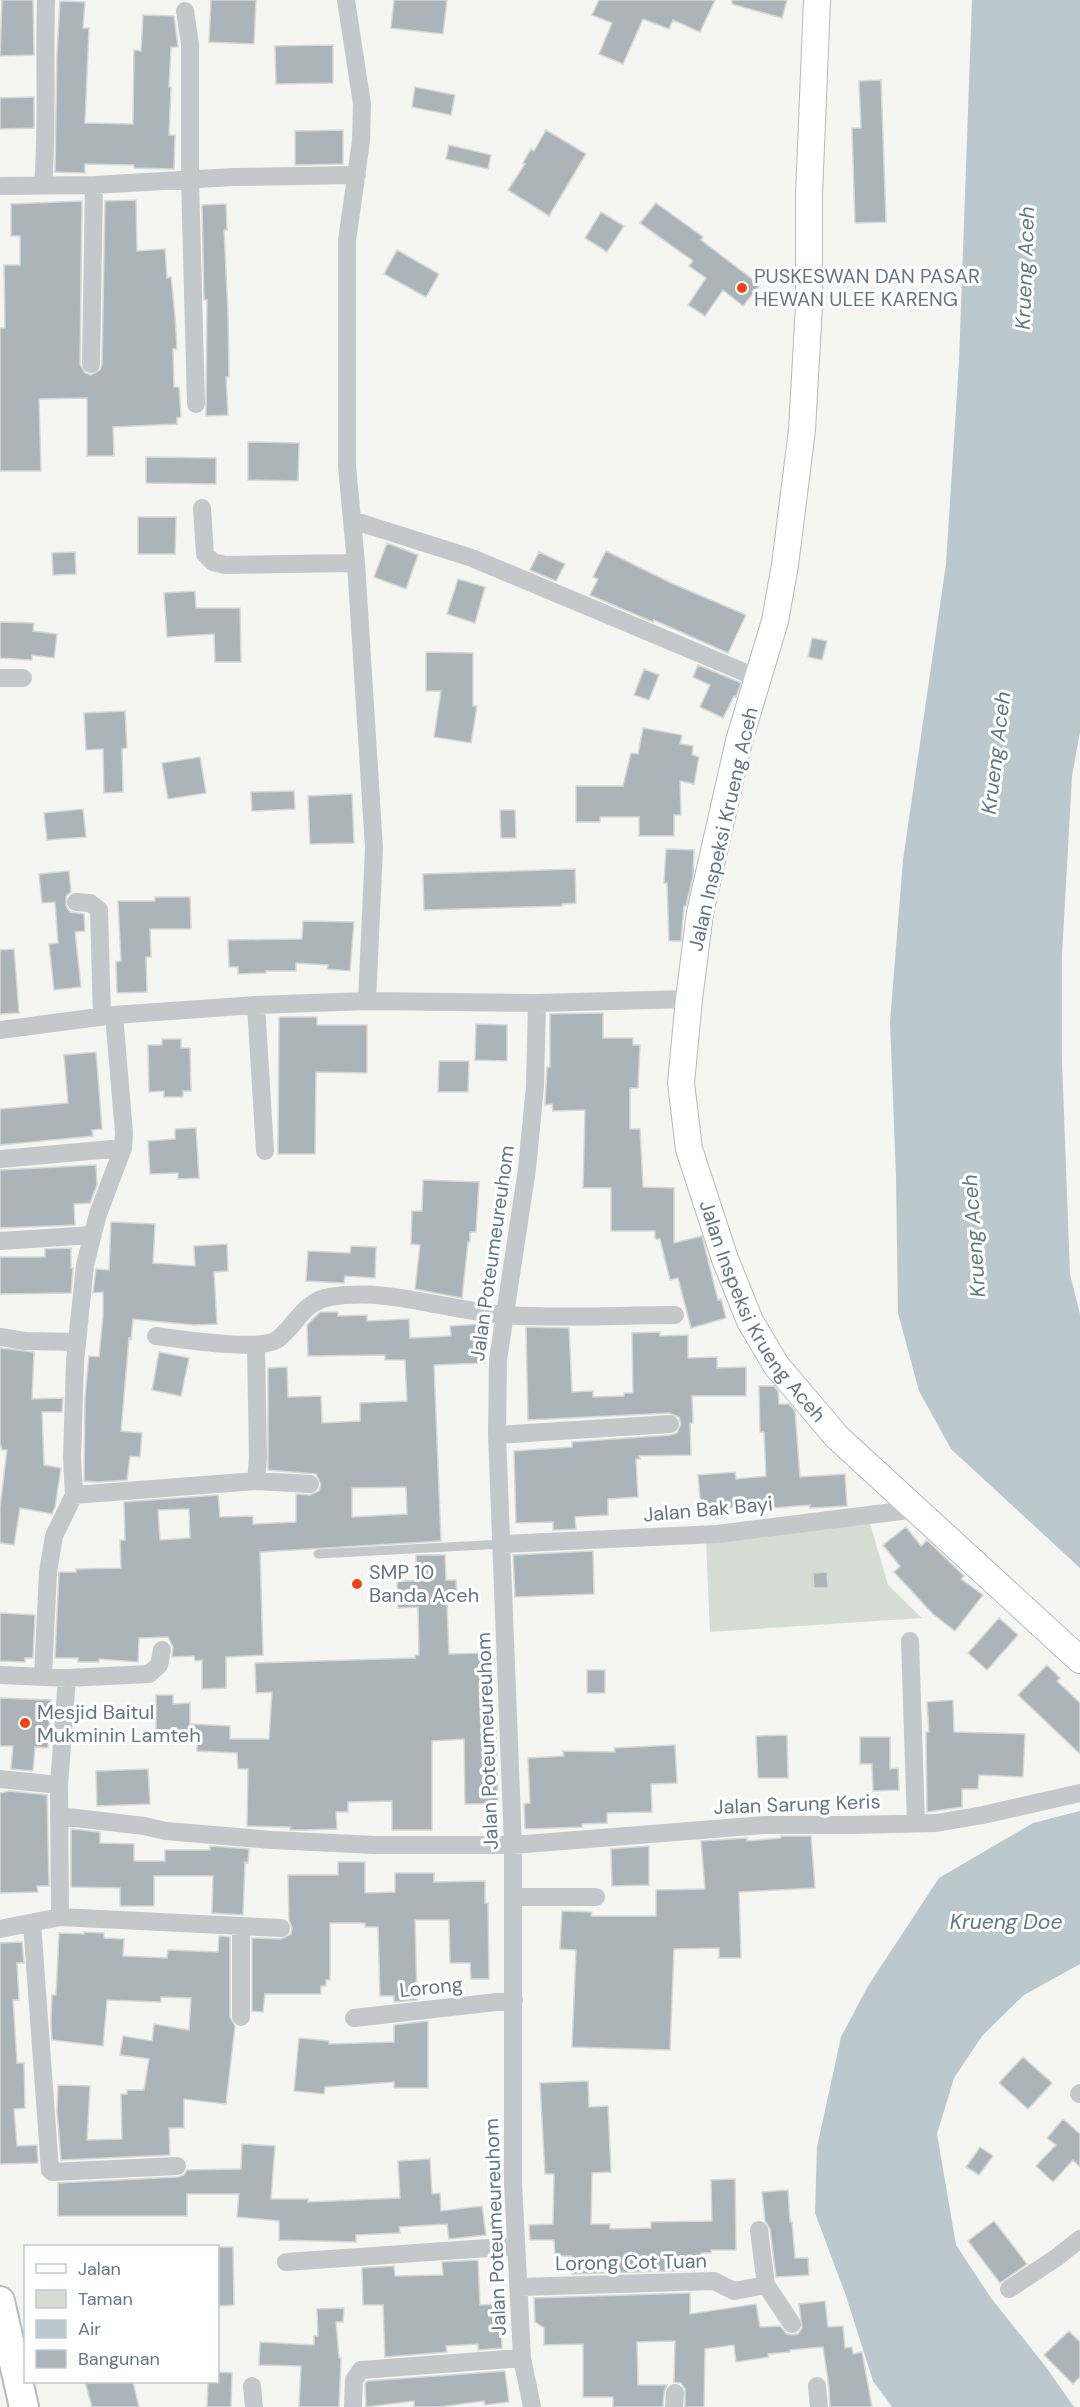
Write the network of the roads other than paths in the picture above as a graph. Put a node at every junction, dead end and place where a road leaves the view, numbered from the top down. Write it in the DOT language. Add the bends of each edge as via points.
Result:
graph roads {
  1 [pos="46,0"];
  2 [pos="346,0"];
  3 [pos="817,0"];
  4 [pos="185,11"];
  5 [pos="357,176"];
  6 [pos="190,180"];
  7 [pos="94,185"];
  8 [pos="0,186"];
  9 [pos="42,186"];
  10 [pos="91,364"];
  11 [pos="196,404"];
  12 [pos="202,508"];
  13 [pos="352,520"];
  14 [pos="356,563"];
  15 [pos="0,678"];
  16 [pos="23,678"];
  17 [pos="758,678"];
  18 [pos="76,902"];
  19 [pos="689,999"];
  20 [pos="367,1001"];
  21 [pos="537,1003"];
  22 [pos="256,1005"];
  23 [pos="108,1016"];
  24 [pos="0,1030"];
  25 [pos="123,1148"];
  26 [pos="265,1151"];
  27 [pos="0,1159"];
  28 [pos="93,1235"];
  29 [pos="0,1241"];
  30 [pos="505,1315"];
  31 [pos="675,1315"];
  32 [pos="156,1336"];
  33 [pos="0,1337"];
  34 [pos="77,1342"];
  35 [pos="256,1346"];
  36 [pos="670,1424"];
  37 [pos="496,1435"];
  38 [pos="256,1481"];
  39 [pos="310,1484"];
  40 [pos="74,1495"];
  41 [pos="917,1509"];
  42 [pos="502,1544"];
  43 [pos="318,1554"];
  44 [pos="910,1641"];
  45 [pos="162,1650"];
  46 [pos="1080,1660"];
  47 [pos="0,1675"];
  48 [pos="43,1675"];
  49 [pos="67,1678"];
  50 [pos="0,1779"];
  51 [pos="58,1785"];
  52 [pos="1080,1794"];
  53 [pos="59,1816"];
  54 [pos="916,1823"];
  55 [pos="513,1845"];
  56 [pos="513,1897"];
  57 [pos="596,1897"];
  58 [pos="60,1917"];
  59 [pos="32,1923"];
  60 [pos="242,1926"];
  61 [pos="281,1928"];
  62 [pos="0,1929"];
  63 [pos="514,2000"];
  64 [pos="241,2017"];
  65 [pos="354,2018"];
  66 [pos="177,2166"];
  67 [pos="759,2230"];
  68 [pos="1080,2239"];
  69 [pos="516,2246"];
  70 [pos="286,2262"];
  71 [pos="766,2285"];
  72 [pos="519,2287"];
  73 [pos="1009,2289"];
  74 [pos="0,2301"];
  75 [pos="792,2324"];
  76 [pos="522,2358"];
  77 [pos="252,2386"];
  78 [pos="816,2386"];
  79 [pos="24,2407"];
  80 [pos="254,2407"];
  81 [pos="354,2407"];
  82 [pos="532,2407"];
  83 [pos="819,2407"];
  1 -- 9 [label="street" via="46,149"];
  2 -- 5 [label="street" via="362,104"];
  3 -- 17 [label="street, Jalan Inspeksi Krueng Aceh" via="802,430 775,621"];
  4 -- 6 [label="street" via="190,44"];
  5 -- 6 [label="street"];
  5 -- 13 [label="street" via="347,241 347,466"];
  6 -- 7 [label="street"];
  6 -- 11 [label="street"];
  7 -- 9 [label="street"];
  7 -- 10 [label="street"];
  8 -- 9 [label="street"];
  12 -- 14 [label="street" via="205,554 213,562"];
  13 -- 14 [label="street"];
  13 -- 17 [label="street" via="472,558"];
  14 -- 20 [label="street" via="374,848"];
  15 -- 16 [label="street"];
  17 -- 19 [label="street, Jalan Inspeksi Krueng Aceh" via="739,741 700,913"];
  18 -- 23 [label="street" via="90,903 99,910"];
  19 -- 21 [label="street"];
  19 -- 41 [label="street, Jalan Inspeksi Krueng Aceh" via="681,1083 688,1149 750,1321 776,1365 837,1437"];
  20 -- 21 [label="street"];
  20 -- 22 [label="street"];
  21 -- 30 [label="street, Jalan Poteumeureuhom" via="535,1086 527,1168"];
  22 -- 23 [label="street"];
  22 -- 26 [label="street"];
  23 -- 24 [label="street"];
  23 -- 25 [label="street"];
  25 -- 27 [label="street"];
  25 -- 28 [label="street"];
  28 -- 29 [label="street"];
  28 -- 34 [label="street" via="85,1265"];
  30 -- 31 [label="street"];
  30 -- 35 [label="street" via="380,1294 329,1297 305,1309 277,1341"];
  30 -- 37 [label="street, Jalan Poteumeureuhom" via="498,1360"];
  32 -- 35 [label="street"];
  33 -- 34 [label="street"];
  34 -- 40 [label="street"];
  35 -- 38 [label="street"];
  36 -- 37 [label="street"];
  37 -- 42 [label="street, Jalan Poteumeureuhom"];
  38 -- 39 [label="street"];
  38 -- 40 [label="street"];
  40 -- 48 [label="street" via="52,1545"];
  41 -- 42 [label="street, Jalan Bak Bayi" via="717,1534"];
  41 -- 46 [label="street, Jalan Inspeksi Krueng Aceh"];
  42 -- 43 [label="lane"];
  42 -- 55 [label="street, Jalan Poteumeureuhom"];
  44 -- 54 [label="street"];
  45 -- 49 [label="street" via="159,1665 149,1674"];
  47 -- 48 [label="street"];
  48 -- 49 [label="street"];
  49 -- 51 [label="street"];
  50 -- 51 [label="street"];
  51 -- 53 [label="street"];
  52 -- 54 [label="street, Jalan Sarung Keris" via="982,1815"];
  53 -- 55 [label="street, Jalan Sarung Keris" via="250,1838 375,1845"];
  53 -- 58 [label="street"];
  54 -- 55 [label="street, Jalan Sarung Keris" via="765,1825"];
  55 -- 56 [label="street, Jalan Poteumeureuhom"];
  56 -- 57 [label="street"];
  56 -- 63 [label="street, Jalan Poteumeureuhom"];
  58 -- 59 [label="street"];
  58 -- 60 [label="street"];
  59 -- 62 [label="street"];
  59 -- 66 [label="street" via="50,2170"];
  60 -- 61 [label="street"];
  60 -- 64 [label="street"];
  63 -- 65 [label="street, Lorong"];
  63 -- 69 [label="street, Jalan Poteumeureuhom" via="512,2129"];
  67 -- 71 [label="street"];
  68 -- 73 [label="street"];
  69 -- 70 [label="street"];
  69 -- 72 [label="street, Jalan Poteumeureuhom"];
  71 -- 72 [label="street, Lorong Cot Tuan" via="734,2291 714,2280"];
  71 -- 75 [label="street"];
  72 -- 76 [label="street, Jalan Poteumeureuhom"];
  74 -- 79 [label="main road"];
  76 -- 81 [label="street" via="361,2370 354,2379"];
  76 -- 82 [label="street, Jalan Poteumeureuhom"];
  77 -- 80 [label="street"];
  78 -- 83 [label="street"];
}
